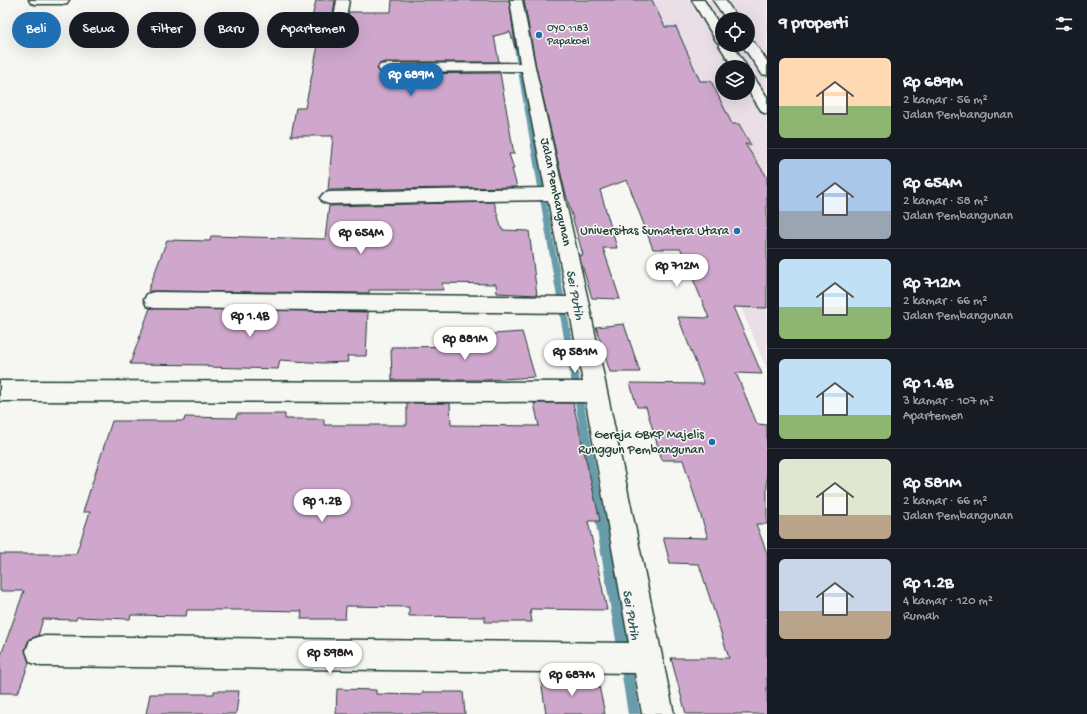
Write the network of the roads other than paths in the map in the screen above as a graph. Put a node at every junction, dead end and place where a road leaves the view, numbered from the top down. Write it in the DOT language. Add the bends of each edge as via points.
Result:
graph roads {
  1 [pos="35,0"];
  2 [pos="63,0"];
  3 [pos="343,0"];
  4 [pos="516,0"];
  5 [pos="698,0"];
  6 [pos="719,0"];
  7 [pos="341,12"];
  8 [pos="727,12"];
  9 [pos="715,28"];
  10 [pos="754,52"];
  11 [pos="523,67"];
  12 [pos="385,68"];
  13 [pos="767,71"];
  14 [pos="755,91"];
  15 [pos="767,109"];
  16 [pos="548,195"];
  17 [pos="329,198"];
  18 [pos="154,300"];
  19 [pos="570,305"];
  20 [pos="0,391"];
  21 [pos="582,392"];
  22 [pos="41,651"];
  23 [pos="633,658"];
  24 [pos="658,714"];
  1 -- 2 [label="street"];
  3 -- 7 [label="street"];
  4 -- 11 [label="street, Jalan Pembangunan"];
  5 -- 9 [label="street"];
  6 -- 8 [label="street"];
  10 -- 13 [label="street"];
  11 -- 12 [label="street"];
  11 -- 16 [label="street, Jalan Pembangunan"];
  14 -- 15 [label="street"];
  16 -- 17 [label="street"];
  16 -- 19 [label="street, Jalan Pembangunan"];
  18 -- 19 [label="street"];
  19 -- 21 [label="street, Jalan Pembangunan"];
  20 -- 21 [label="street"];
  21 -- 23 [label="street, Jalan Pembangunan"];
  22 -- 23 [label="street"];
  23 -- 24 [label="street, Jalan Pembangunan"];
}
